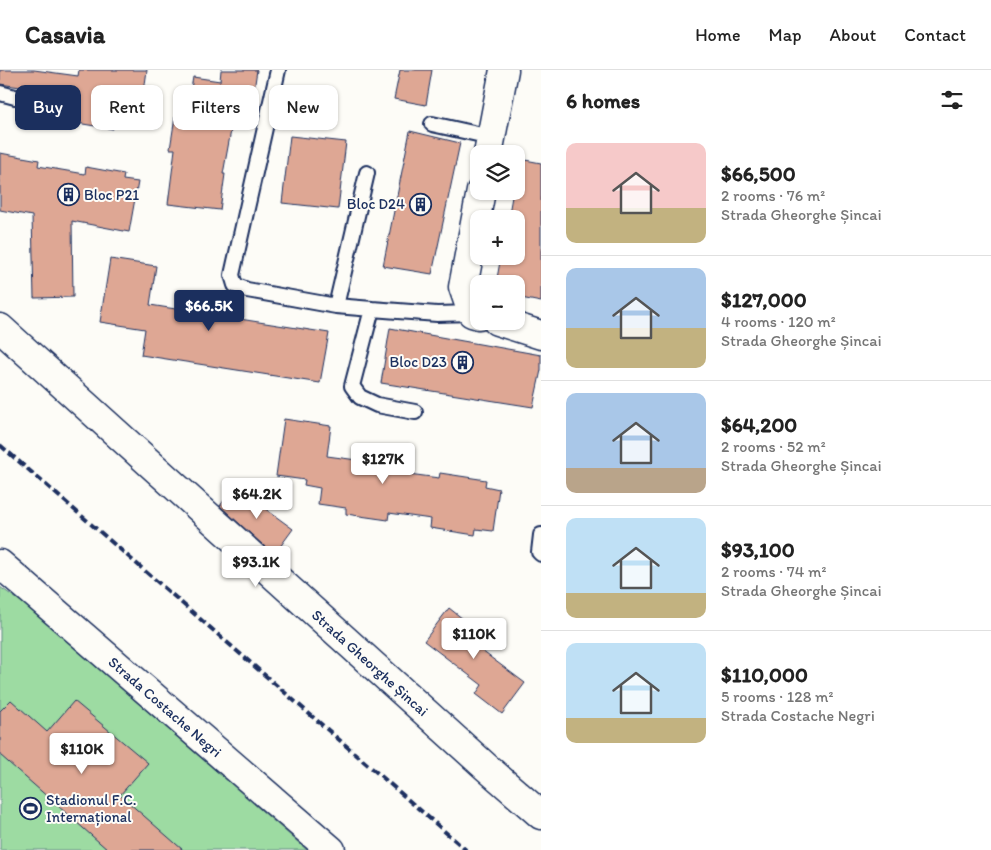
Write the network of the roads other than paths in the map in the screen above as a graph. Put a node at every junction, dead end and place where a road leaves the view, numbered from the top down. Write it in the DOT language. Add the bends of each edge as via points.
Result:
graph roads {
  1 [pos="278,70"];
  2 [pos="504,70"];
  3 [pos="0,94"];
  4 [pos="15,96"];
  5 [pos="432,124"];
  6 [pos="490,145"];
  7 [pos="368,173"];
  8 [pos="479,200"];
  9 [pos="470,298"];
  10 [pos="336,306"];
  11 [pos="372,309"];
  12 [pos="470,315"];
  13 [pos="0,328"];
  14 [pos="525,330"];
  15 [pos="541,335"];
  16 [pos="415,412"];
  17 [pos="541,535"];
  18 [pos="541,554"];
  19 [pos="0,564"];
  20 [pos="541,815"];
  21 [pos="331,850"];
  1 -- 10 [label="lane" via="232,276 235,285 247,290"];
  2 -- 6 [label="main road"];
  3 -- 4 [label="lane"];
  5 -- 6 [label="lane"];
  7 -- 10 [label="lane"];
  8 -- 9 [label="main road" via="463,287"];
  10 -- 11 [label="lane"];
  11 -- 12 [label="lane"];
  11 -- 16 [label="lane" via="352,386 360,397 376,405"];
  13 -- 20 [label="main road, Strada Gheorghe Șincai"];
  14 -- 15 [label="main road"];
  17 -- 18 [label="lane"];
  19 -- 21 [label="main road, Strada Costache Negri"];
}
